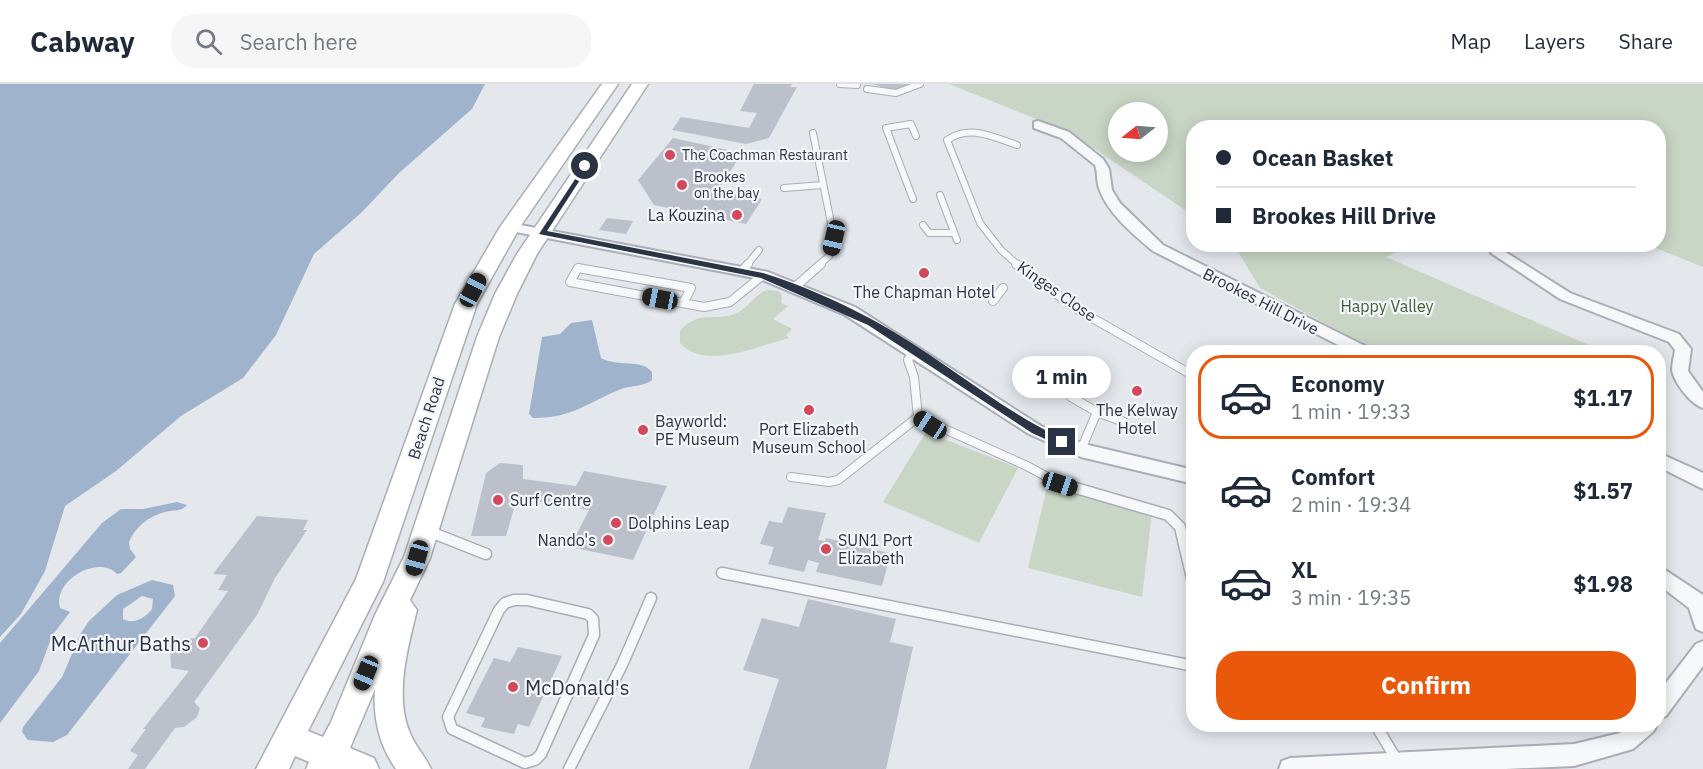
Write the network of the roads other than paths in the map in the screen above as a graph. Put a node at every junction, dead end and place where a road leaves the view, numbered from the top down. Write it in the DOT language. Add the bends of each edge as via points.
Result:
graph roads {
  1 [pos="610,84"];
  2 [pos="640,84"];
  3 [pos="840,84"];
  4 [pos="920,84"];
  5 [pos="857,85"];
  6 [pos="867,89"];
  7 [pos="1038,125"];
  8 [pos="813,133"];
  9 [pos="916,136"];
  10 [pos="1017,146"];
  11 [pos="823,184"];
  12 [pos="784,188"];
  13 [pos="940,195"];
  14 [pos="913,199"];
  15 [pos="923,225"];
  16 [pos="510,227"];
  17 [pos="542,232"];
  18 [pos="952,233"];
  19 [pos="957,240"];
  20 [pos="759,250"];
  21 [pos="1499,252"];
  22 [pos="742,271"];
  23 [pos="763,275"];
  24 [pos="794,288"];
  25 [pos="1003,288"];
  26 [pos="993,301"];
  27 [pos="683,303"];
  28 [pos="1350,345"];
  29 [pos="914,350"];
  30 [pos="1186,372"];
  31 [pos="1071,397"];
  32 [pos="1703,402"];
  33 [pos="1097,412"];
  34 [pos="918,417"];
  35 [pos="1124,422"];
  36 [pos="1080,450"];
  37 [pos="1666,463"];
  38 [pos="1186,475"];
  39 [pos="443,477"];
  40 [pos="791,477"];
  41 [pos="406,479"];
  42 [pos="1703,482"];
  43 [pos="426,531"];
  44 [pos="1186,552"];
  45 [pos="486,554"];
  46 [pos="417,558"];
  47 [pos="722,573"];
  48 [pos="1666,580"];
  49 [pos="651,598"];
  50 [pos="1702,610"];
  51 [pos="1703,650"];
  52 [pos="1186,664"];
  53 [pos="1666,700"];
  54 [pos="1380,732"];
  55 [pos="1637,732"];
  56 [pos="290,739"];
  57 [pos="325,762"];
  58 [pos="1398,762"];
  59 [pos="539,765"];
  60 [pos="272,769"];
  61 [pos="363,769"];
  62 [pos="415,769"];
  63 [pos="569,769"];
  64 [pos="1290,769"];
  1 -- 16 [label="main road, Beach Road"];
  2 -- 17 [label="main road, Beach Road"];
  3 -- 5 [label="lane"];
  4 -- 6 [label="lane" via="898,93"];
  7 -- 28 [label="street, Brookes Hill Drive" via="1065,135 1099,162 1110,196 1135,228 1158,248"];
  8 -- 11 [label="lane"];
  9 -- 14 [label="lane" via="911,124 886,128"];
  10 -- 30 [label="lane, Kinges Close" via="975,130 947,140 984,230 1002,251 1044,286"];
  11 -- 12 [label="lane"];
  11 -- 24 [label="lane" via="834,238 831,250"];
  13 -- 18 [label="lane"];
  15 -- 18 [label="lane" via="929,233"];
  16 -- 17 [label="street"];
  16 -- 41 [label="main road, Beach Road" via="456,326"];
  17 -- 22 [label="street"];
  17 -- 39 [label="main road, Beach Road" via="496,314"];
  18 -- 19 [label="lane"];
  20 -- 22 [label="lane"];
  21 -- 32 [label="street" via="1564,296 1674,338 1683,349 1683,378"];
  22 -- 23 [label="street"];
  23 -- 24 [label="street"];
  23 -- 27 [label="lane" via="748,291 726,304 711,307"];
  24 -- 29 [label="street" via="850,311"];
  25 -- 26 [label="lane"];
  27 -- 27 [label="lane" via="671,301 570,282 578,268 691,288"];
  29 -- 34 [label="lane" via="908,360 914,376"];
  29 -- 36 [label="street" via="1035,430"];
  31 -- 33 [label="lane"];
  33 -- 35 [label="lane"];
  33 -- 36 [label="lane"];
  34 -- 40 [label="lane" via="838,480"];
  34 -- 44 [label="lane" via="1060,484 1168,515 1180,526"];
  36 -- 38 [label="street"];
  37 -- 42 [label="street"];
  39 -- 41 [label="main road"];
  39 -- 43 [label="main road, Beach Road"];
  41 -- 56 [label="main road, Beach Road" via="369,582"];
  43 -- 45 [label="lane"];
  43 -- 46 [label="main road, Beach Road"];
  46 -- 57 [label="main road, Beach Road"];
  46 -- 62 [label="main road" via="399,624 389,696 397,744"];
  47 -- 52 [label="lane"];
  48 -- 50 [label="street"];
  49 -- 63 [label="lane"];
  51 -- 53 [label="street"];
  54 -- 58 [label="lane"];
  55 -- 58 [label="street" via="1625,742 1574,755"];
  56 -- 57 [label="main road"];
  56 -- 60 [label="main road, Beach Road"];
  57 -- 61 [label="main road"];
  58 -- 64 [label="street"];
  59 -- 59 [label="lane" via="522,763 452,729 449,723 450,709 499,610 514,600 588,614 594,624 594,635"];
}
